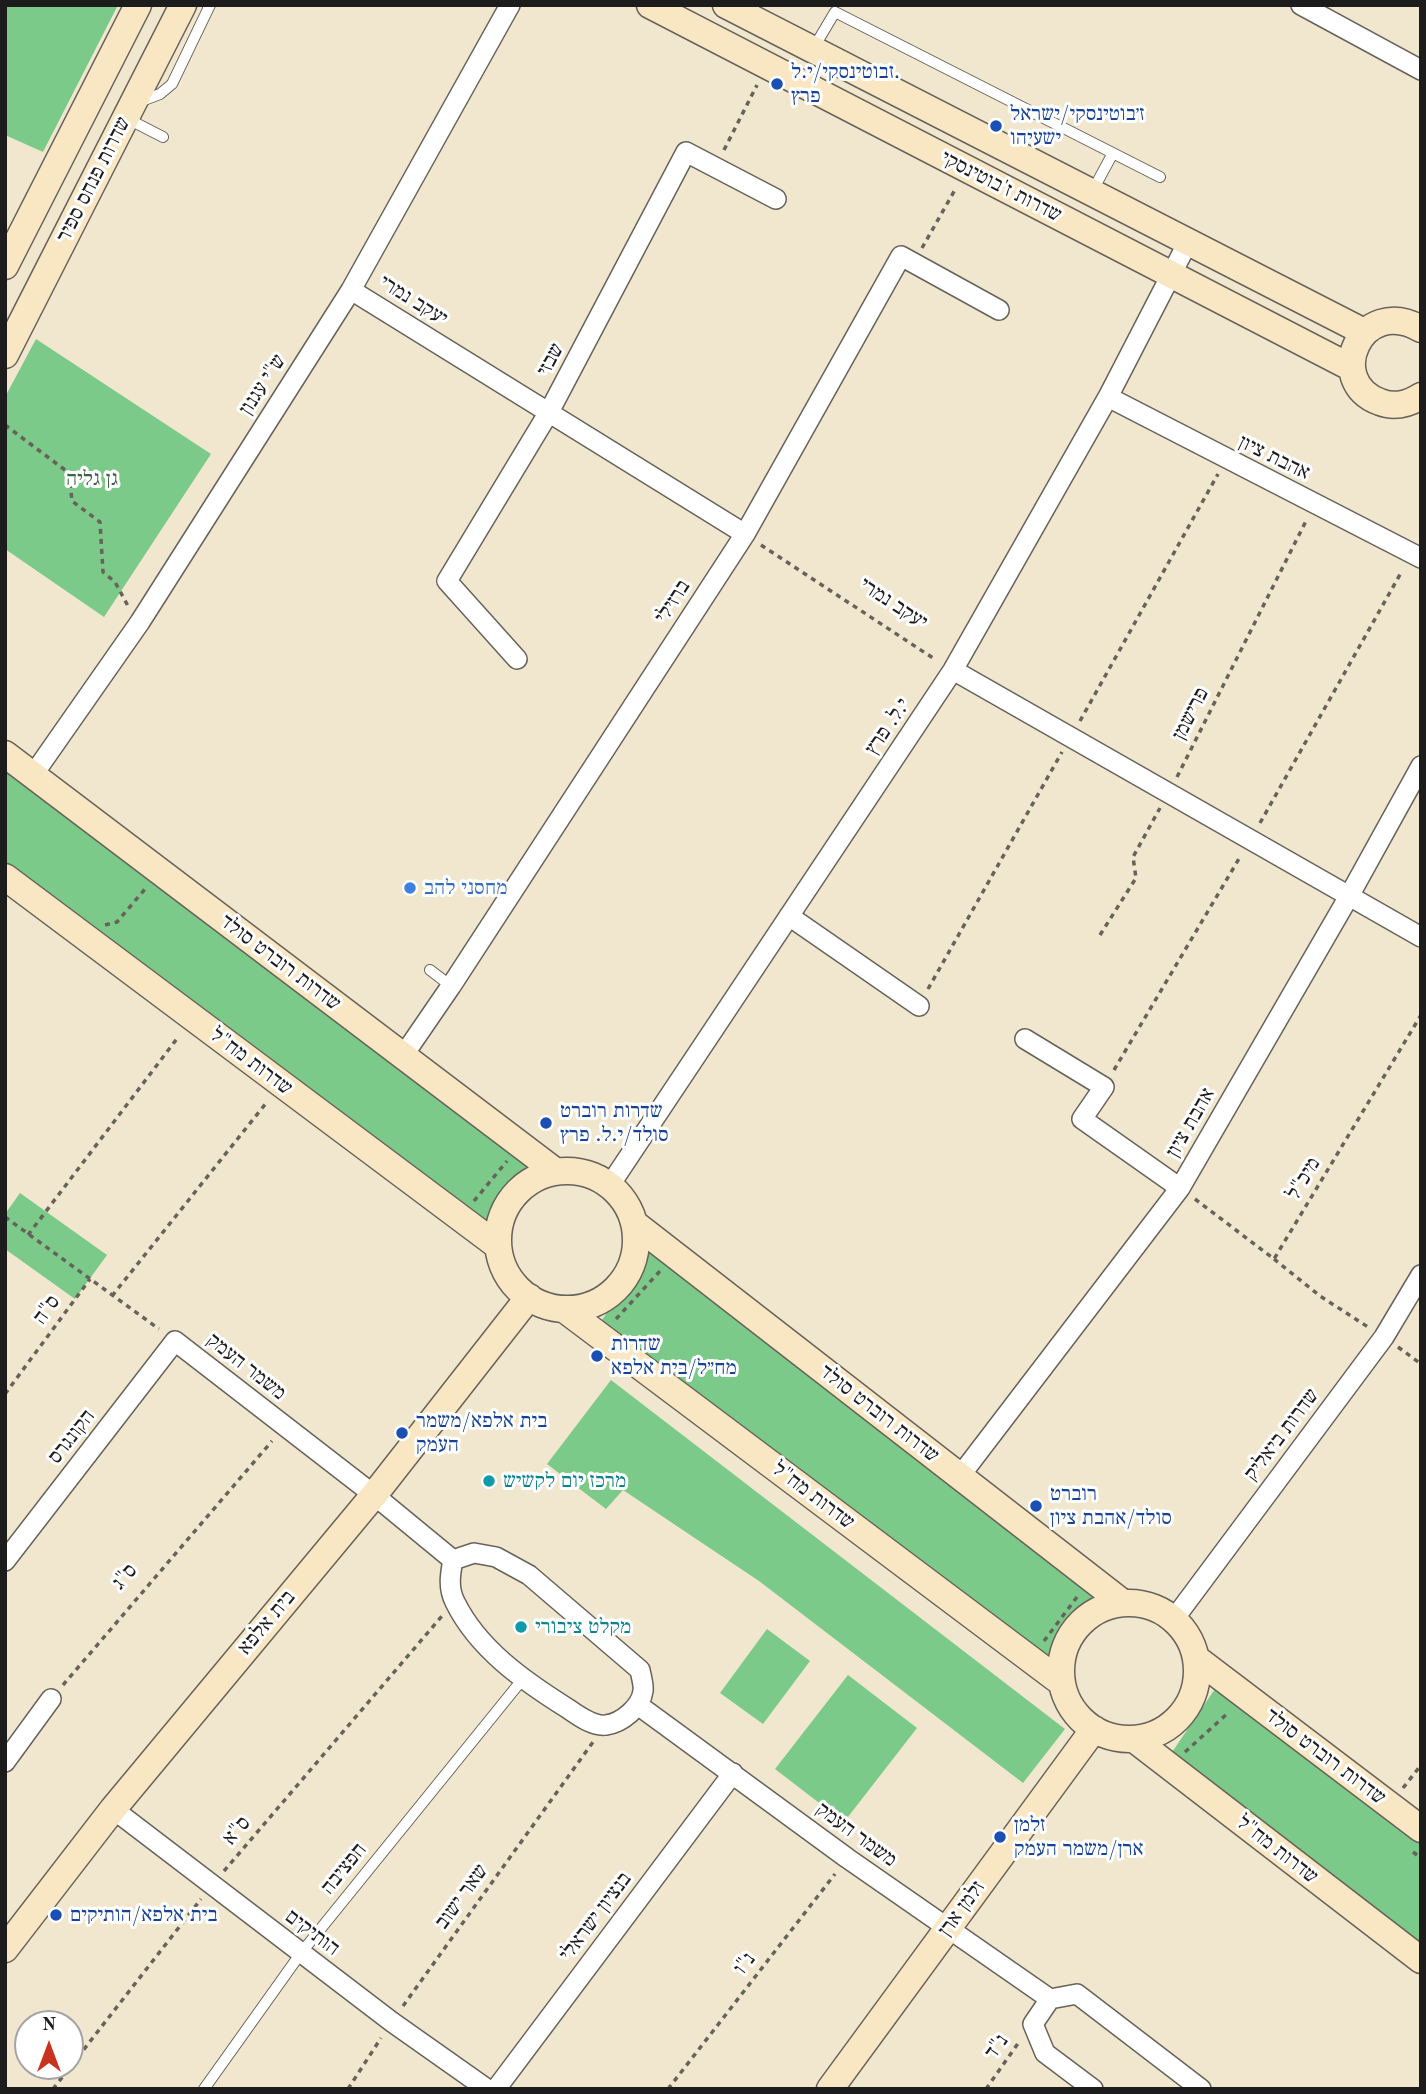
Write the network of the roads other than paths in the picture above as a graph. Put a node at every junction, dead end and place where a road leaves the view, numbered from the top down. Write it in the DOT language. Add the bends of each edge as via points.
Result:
graph roads {
  1 [pos="138,5"];
  2 [pos="183,5"];
  3 [pos="210,5"];
  4 [pos="510,5"];
  5 [pos="650,5"];
  6 [pos="726,5"];
  7 [pos="1301,5"];
  8 [pos="813,50"];
  9 [pos="1421,70"];
  10 [pos="129,111"];
  11 [pos="163,137"];
  12 [pos="1113,153"];
  13 [pos="1160,177"];
  14 [pos="1091,193"];
  15 [pos="776,199"];
  16 [pos="1188,242"];
  17 [pos="5,266"];
  18 [pos="1171,275"];
  19 [pos="351,290"];
  20 [pos="999,310"];
  21 [pos="1417,318"];
  22 [pos="1364,332"];
  23 [pos="5,355"];
  24 [pos="1352,368"];
  25 [pos="1108,397"];
  26 [pos="1418,401"];
  27 [pos="549,412"];
  28 [pos="745,534"];
  29 [pos="1421,558"];
  30 [pos="517,659"];
  31 [pos="953,670"];
  32 [pos="5,754"];
  33 [pos="1421,766"];
  34 [pos="33,775"];
  35 [pos="5,877"];
  36 [pos="1348,898"];
  37 [pos="789,916"];
  38 [pos="1421,937"];
  39 [pos="430,970"];
  40 [pos="451,986"];
  41 [pos="919,1006"];
  42 [pos="1025,1039"];
  43 [pos="403,1056"];
  44 [pos="555,1171"];
  45 [pos="610,1185"];
  46 [pos="1180,1188"];
  47 [pos="635,1224"];
  48 [pos="498,1246"];
  49 [pos="1421,1275"];
  50 [pos="528,1297"];
  51 [pos="564,1309"];
  52 [pos="175,1341"];
  53 [pos="960,1476"];
  54 [pos="374,1495"];
  55 [pos="453,1560"];
  56 [pos="5,1561"];
  57 [pos="1123,1603"];
  58 [pos="1174,1619"];
  59 [pos="1197,1659"];
  60 [pos="522,1680"];
  61 [pos="1062,1683"];
  62 [pos="51,1699"];
  63 [pos="638,1705"];
  64 [pos="1094,1729"];
  65 [pos="1134,1739"];
  66 [pos="11,1741"];
  67 [pos="5,1762"];
  68 [pos="733,1773"];
  69 [pos="113,1809"];
  70 [pos="1421,1829"];
  71 [pos="949,1928"];
  72 [pos="5,1949"];
  73 [pos="302,1953"];
  74 [pos="1421,1961"];
  75 [pos="1050,1999"];
  76 [pos="204,2089"];
  77 [pos="487,2089"];
  78 [pos="496,2089"];
  79 [pos="830,2089"];
  80 [pos="1093,2089"];
  81 [pos="1200,2089"];
  1 -- 17 [label="street, שדרות פנחס ספיר"];
  2 -- 10 [label="street, שדרות פנחס ספיר"];
  3 -- 10 [label="lane" via="172,84"];
  4 -- 19 [label="street, ש\"י עגנון"];
  5 -- 18 [label="street, שדרות ז'בוטינסקי"];
  6 -- 8 [label="street, שדרות ז'בוטינסקי"];
  7 -- 9 [label="street"];
  8 -- 12 [label="lane" via="835,12"];
  8 -- 14 [label="street, שדרות ז'בוטינסקי"];
  10 -- 11 [label="lane"];
  10 -- 23 [label="street, שדרות פנחס ספיר"];
  12 -- 13 [label="lane"];
  12 -- 14 [label="lane"];
  14 -- 16 [label="street, שדרות ז'בוטינסקי"];
  15 -- 27 [label="street, שבזי" via="686,152"];
  16 -- 18 [label="street, י.ל. פרץ"];
  16 -- 22 [label="street, שדרות ז'בוטינסקי"];
  18 -- 24 [label="street, שדרות ז'בוטינסקי"];
  18 -- 25 [label="street, י.ל. פרץ"];
  19 -- 27 [label="street, יעקב נמרי"];
  19 -- 34 [label="street, ש\"י עגנון" via="139,622"];
  20 -- 28 [label="street, ברזילי" via="901,256"];
  21 -- 22 [label="street" via="1385,321"];
  22 -- 24 [label="street" via="1356,343"];
  24 -- 26 [label="street" via="1363,392 1373,400 1386,405"];
  25 -- 29 [label="street, אהבת ציון"];
  25 -- 31 [label="street, י.ל. פרץ"];
  27 -- 28 [label="street, יעקב נמרי"];
  27 -- 30 [label="street, שבזי" via="447,581"];
  28 -- 40 [label="street, ברזילי"];
  31 -- 36 [label="street"];
  31 -- 37 [label="street, י.ל. פרץ"];
  32 -- 34 [label="street, שדרות רוברט סולד"];
  33 -- 36 [label="street, אהבת ציון"];
  34 -- 43 [label="street, שדרות רוברט סולד"];
  35 -- 48 [label="street, שדרות מח\"ל"];
  36 -- 38 [label="street"];
  36 -- 46 [label="street, אהבת ציון"];
  37 -- 41 [label="street"];
  37 -- 45 [label="street, י.ל. פרץ"];
  39 -- 40 [label="lane"];
  40 -- 43 [label="street, ברזילי"];
  42 -- 46 [label="street" via="1104,1087 1082,1119"];
  43 -- 44 [label="street, שדרות רוברט סולד"];
  44 -- 45 [label="street" via="593,1175"];
  44 -- 48 [label="street" via="519,1190 506,1206"];
  45 -- 47 [label="street" via="626,1202"];
  46 -- 53 [label="street, אהבת ציון"];
  47 -- 51 [label="street" via="631,1266 620,1284 585,1307"];
  47 -- 53 [label="street, שדרות רוברט סולד"];
  48 -- 50 [label="street" via="513,1284"];
  49 -- 58 [label="street, שדרות ביאליק" via="1384,1337"];
  50 -- 51 [label="street"];
  50 -- 54 [label="street, בית אלפא"];
  51 -- 61 [label="street, שדרות מח\"ל"];
  52 -- 54 [label="street, משמר העמק"];
  52 -- 56 [label="street, הקונגרס"];
  53 -- 57 [label="street, שדרות רוברט סולד"];
  54 -- 55 [label="street, משמר העמק"];
  54 -- 69 [label="street, בית אלפא"];
  55 -- 60 [label="street" via="449,1581 455,1602 480,1639"];
  55 -- 63 [label="street" via="474,1553 496,1558 528,1575 640,1670 643,1691"];
  57 -- 58 [label="street" via="1159,1609"];
  57 -- 61 [label="street" via="1101,1609 1083,1621 1069,1639"];
  58 -- 59 [label="street" via="1189,1637"];
  59 -- 65 [label="street" via="1197,1682 1190,1703 1176,1721 1156,1734"];
  59 -- 70 [label="street, שדרות רוברט סולד"];
  60 -- 63 [label="street" via="585,1720 604,1726 624,1719"];
  60 -- 73 [label="lane, חפציבה"];
  61 -- 64 [label="street" via="1079,1717"];
  62 -- 66 [label="street"];
  63 -- 68 [label="street, משמר העמק"];
  64 -- 65 [label="street"];
  64 -- 71 [label="street, זלמן ארן"];
  65 -- 74 [label="street, שדרות מח\"ל"];
  66 -- 67 [label="street"];
  68 -- 71 [label="street, משמר העמק"];
  68 -- 78 [label="street, בנציון ישראלי"];
  69 -- 72 [label="street, בית אלפא"];
  69 -- 73 [label="street, הותיקים"];
  71 -- 75 [label="street, משמר העמק"];
  71 -- 79 [label="street, זלמן ארן"];
  73 -- 76 [label="lane, חפציבה"];
  73 -- 77 [label="street, הותיקים"];
  75 -- 80 [label="street" via="1033,2024 1045,2053"];
  75 -- 81 [label="street" via="1077,1994"];
}
